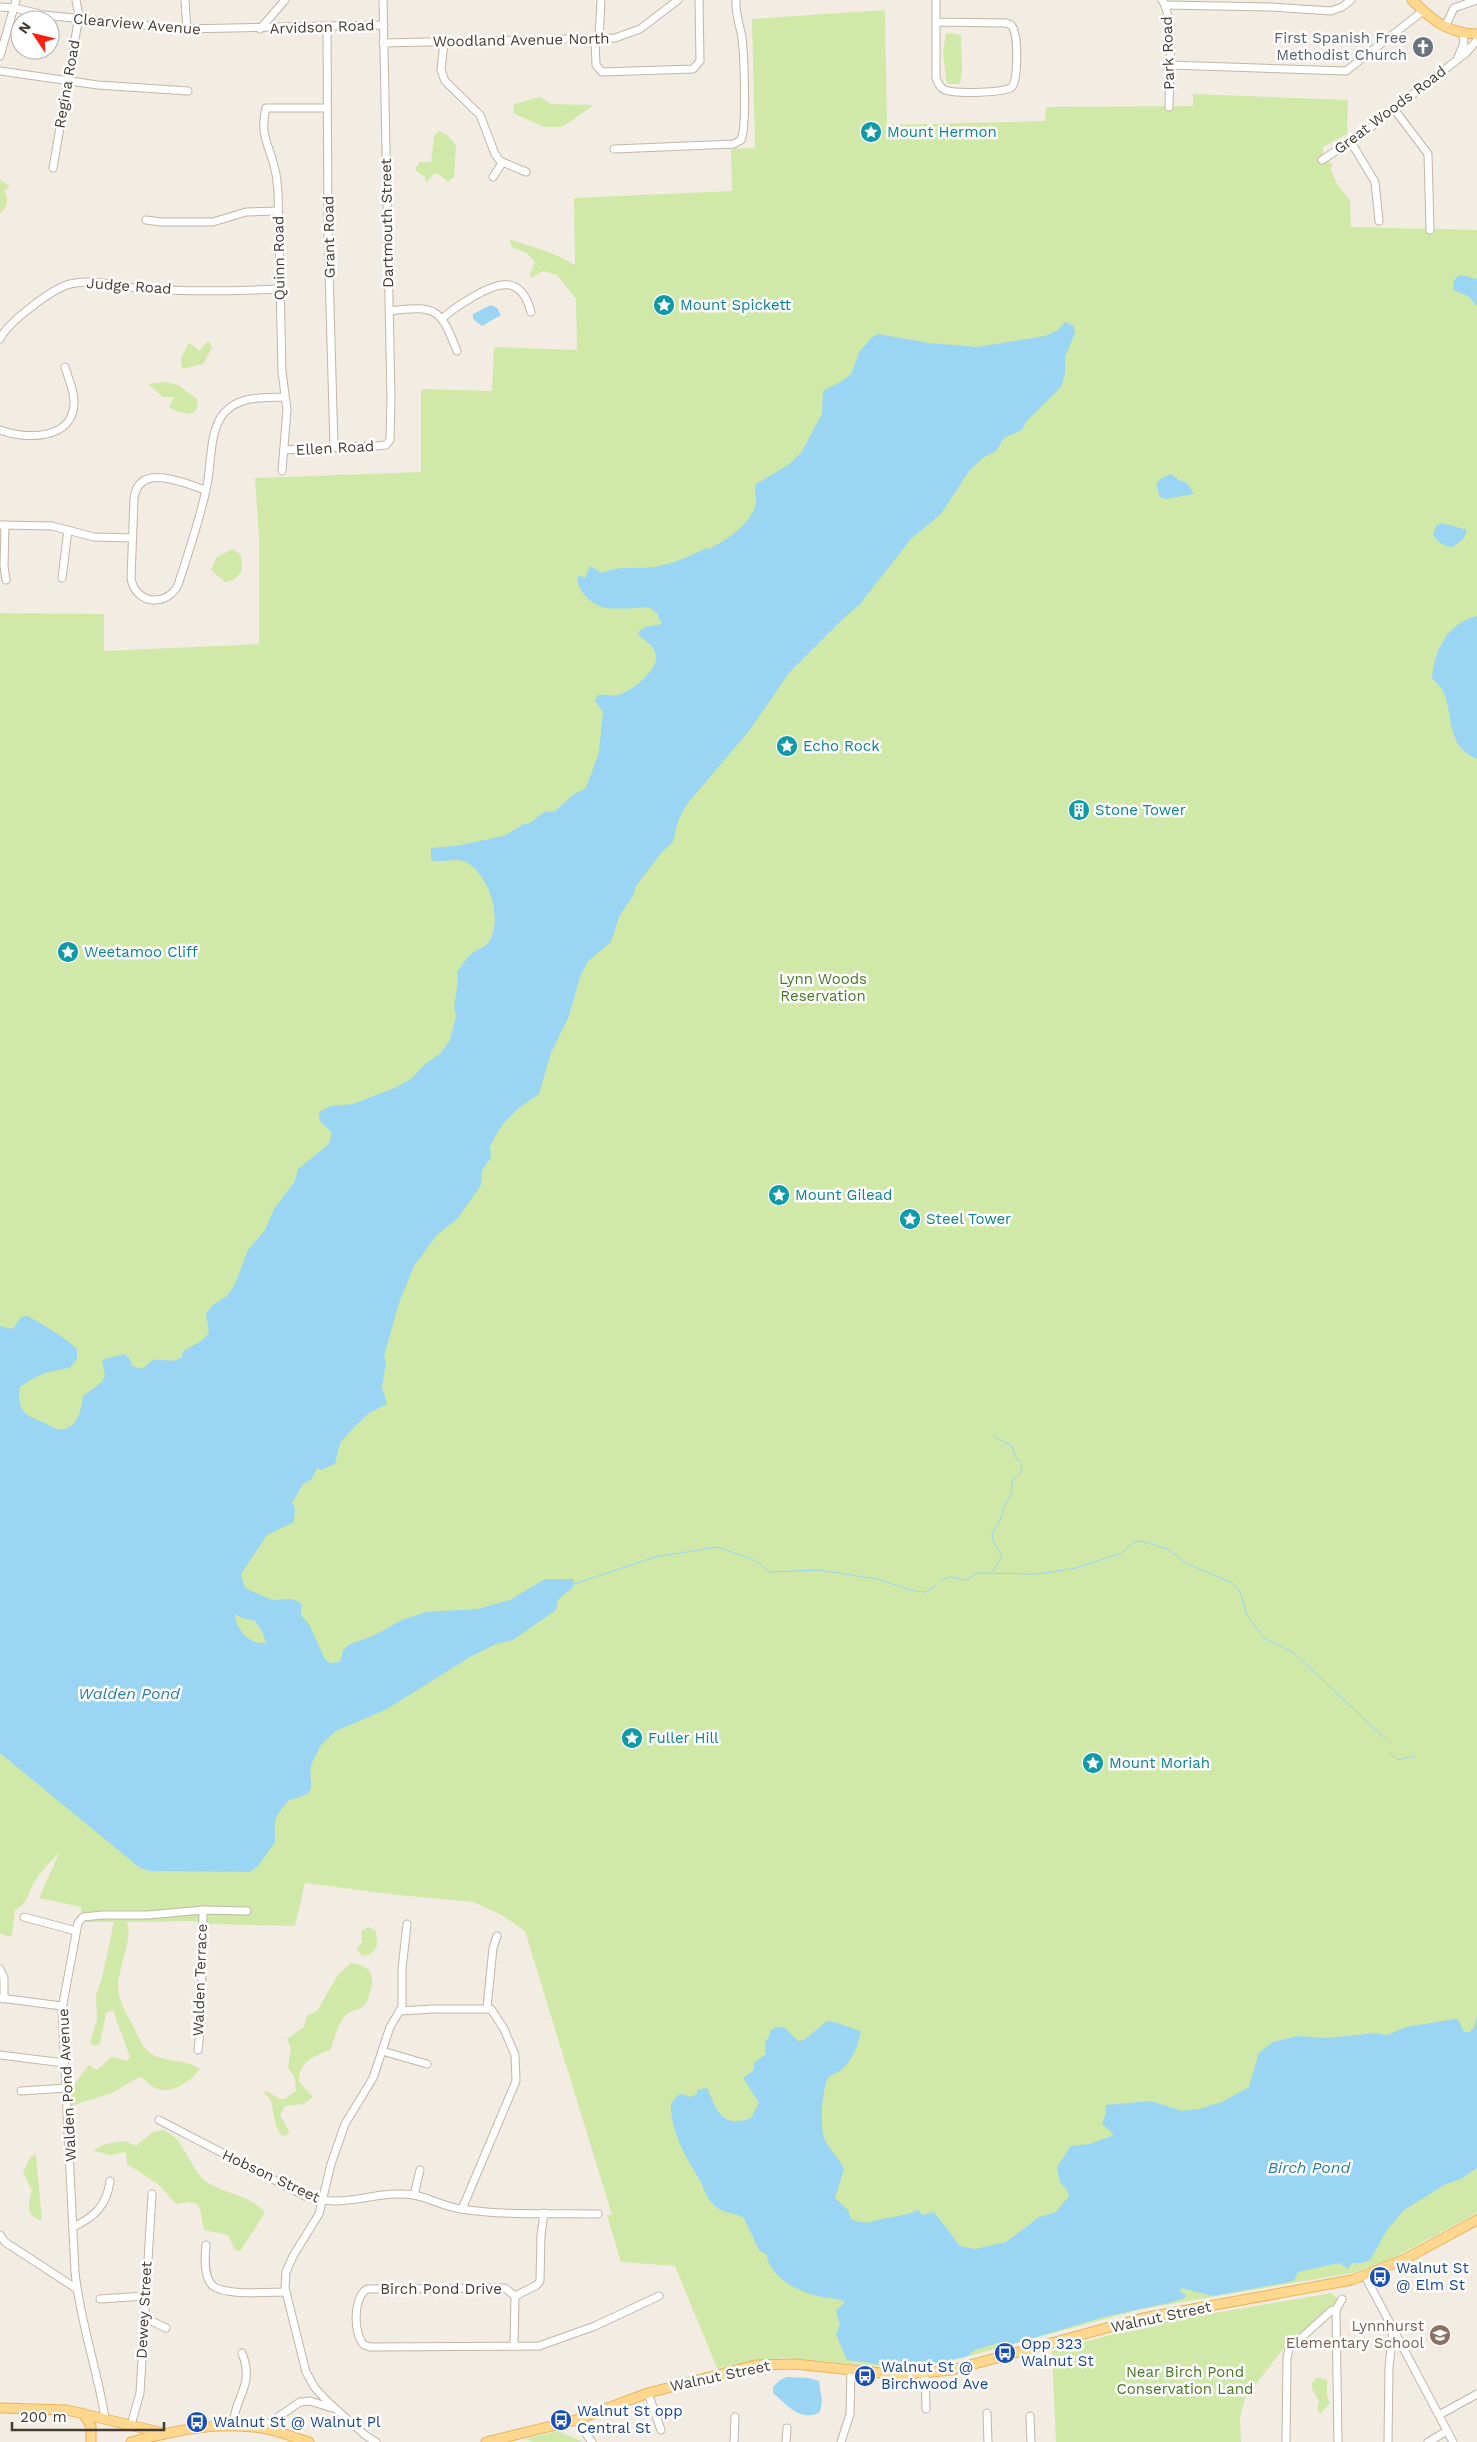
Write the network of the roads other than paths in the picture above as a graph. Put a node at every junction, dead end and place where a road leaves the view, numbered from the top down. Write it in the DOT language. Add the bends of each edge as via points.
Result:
graph roads {
  1 [pos="76,0"];
  2 [pos="185,0"];
  3 [pos="285,0"];
  4 [pos="383,0"];
  5 [pos="601,0"];
  6 [pos="678,0"];
  7 [pos="699,0"];
  8 [pos="736,0"];
  9 [pos="936,0"];
  10 [pos="1351,0"];
  11 [pos="1412,0"];
  12 [pos="1477,0"];
  13 [pos="1164,3"];
  14 [pos="15,4"];
  15 [pos="0,7"];
  16 [pos="1423,11"];
  17 [pos="78,19"];
  18 [pos="936,22"];
  19 [pos="384,25"];
  20 [pos="327,27"];
  21 [pos="1445,27"];
  22 [pos="260,29"];
  23 [pos="187,30"];
  24 [pos="1463,33"];
  25 [pos="1477,34"];
  26 [pos="597,40"];
  27 [pos="1477,40"];
  28 [pos="444,42"];
  29 [pos="382,43"];
  30 [pos="0,56"];
  31 [pos="1456,59"];
  32 [pos="1170,65"];
  33 [pos="0,71"];
  34 [pos="68,81"];
  35 [pos="188,91"];
  36 [pos="1169,107"];
  37 [pos="327,108"];
  38 [pos="1394,109"];
  39 [pos="1351,142"];
  40 [pos="614,148"];
  41 [pos="1322,160"];
  42 [pos="502,163"];
  43 [pos="53,168"];
  44 [pos="526,172"];
  45 [pos="493,177"];
  46 [pos="278,211"];
  47 [pos="146,220"];
  48 [pos="1379,221"];
  49 [pos="1430,230"];
  50 [pos="279,289"];
  51 [pos="389,312"];
  52 [pos="531,312"];
  53 [pos="443,318"];
  54 [pos="0,339"];
  55 [pos="457,351"];
  56 [pos="65,367"];
  57 [pos="285,397"];
  58 [pos="0,430"];
  59 [pos="386,445"];
  60 [pos="334,447"];
  61 [pos="284,450"];
  62 [pos="282,471"];
  63 [pos="206,490"];
  64 [pos="3,525"];
  65 [pos="68,530"];
  66 [pos="132,538"];
  67 [pos="62,578"];
  68 [pos="6,580"];
  69 [pos="202,1910"];
  70 [pos="247,1911"];
  71 [pos="24,1917"];
  72 [pos="406,1924"];
  73 [pos="76,1931"];
  74 [pos="497,1936"];
  75 [pos="0,1970"];
  76 [pos="2,1998"];
  77 [pos="62,2006"];
  78 [pos="487,2008"];
  79 [pos="400,2011"];
  80 [pos="198,2050"];
  81 [pos="382,2051"];
  82 [pos="0,2055"];
  83 [pos="64,2063"];
  84 [pos="427,2064"];
  85 [pos="66,2088"];
  86 [pos="21,2091"];
  87 [pos="159,2120"];
  88 [pos="420,2170"];
  89 [pos="110,2181"];
  90 [pos="152,2194"];
  91 [pos="414,2195"];
  92 [pos="322,2202"];
  93 [pos="462,2209"];
  94 [pos="544,2212"];
  95 [pos="598,2214"];
  96 [pos="1477,2220"];
  97 [pos="73,2228"];
  98 [pos="0,2235"];
  99 [pos="206,2245"];
  100 [pos="1365,2276"];
  101 [pos="77,2288"];
  102 [pos="286,2292"];
  103 [pos="145,2296"];
  104 [pos="515,2296"];
  105 [pos="659,2296"];
  106 [pos="100,2298"];
  107 [pos="1342,2299"];
  108 [pos="1336,2310"];
  109 [pos="143,2316"];
  110 [pos="166,2328"];
  111 [pos="1393,2330"];
  112 [pos="514,2346"];
  113 [pos="242,2353"];
  114 [pos="851,2370"];
  115 [pos="925,2374"];
  116 [pos="648,2393"];
  117 [pos="1477,2394"];
  118 [pos="1,2408"];
  119 [pos="926,2408"];
  120 [pos="336,2409"];
  121 [pos="987,2413"];
  122 [pos="83,2414"];
  123 [pos="1439,2415"];
  124 [pos="1030,2416"];
  125 [pos="735,2417"];
  126 [pos="105,2418"];
  127 [pos="576,2420"];
  128 [pos="131,2425"];
  129 [pos="233,2425"];
  130 [pos="262,2428"];
  131 [pos="787,2428"];
  132 [pos="662,2430"];
  133 [pos="1447,2431"];
  134 [pos="166,2433"];
  135 [pos="1432,2441"];
  136 [pos="91,2442"];
  137 [pos="131,2442"];
  138 [pos="309,2442"];
  139 [pos="376,2442"];
  140 [pos="486,2442"];
  141 [pos="592,2442"];
  142 [pos="734,2442"];
  143 [pos="786,2442"];
  144 [pos="841,2442"];
  145 [pos="988,2442"];
  146 [pos="1031,2442"];
  147 [pos="1286,2442"];
  148 [pos="1338,2442"];
  149 [pos="1388,2442"];
  150 [pos="1453,2442"];
  1 -- 17 [label="street, Regina Road"];
  2 -- 23 [label="street"];
  3 -- 22 [label="street"];
  4 -- 19 [label="street, Dartmouth Street"];
  5 -- 26 [label="street"];
  6 -- 26 [label="street, Woodland Avenue North" via="635,32"];
  7 -- 26 [label="street" via="700,58 693,70 604,73 596,65"];
  8 -- 40 [label="street" via="742,44 742,140 734,144"];
  9 -- 18 [label="street"];
  10 -- 13 [label="street" via="1331,11"];
  11 -- 16 [label="main road"];
  12 -- 21 [label="street" via="1454,8"];
  13 -- 32 [label="street, Park Road"];
  14 -- 15 [label="street, Clearview Avenue"];
  14 -- 17 [label="street, Clearview Avenue" via="44,16"];
  14 -- 30 [label="street"];
  16 -- 21 [label="main road"];
  16 -- 32 [label="street" via="1346,71"];
  17 -- 23 [label="street, Clearview Avenue"];
  17 -- 34 [label="street, Regina Road"];
  18 -- 18 [label="street" via="936,78 941,88 972,92 1005,91 1012,87 1016,81 1016,35 1011,25"];
  19 -- 20 [label="street, Arvidson Road"];
  19 -- 29 [label="street, Dartmouth Street"];
  20 -- 22 [label="street, Arvidson Road"];
  20 -- 37 [label="street, Grant Road"];
  21 -- 24 [label="main road"];
  22 -- 23 [label="street, Clearview Avenue"];
  24 -- 25 [label="main road"];
  24 -- 31 [label="street, Great Woods Road" via="1464,44"];
  26 -- 28 [label="street, Woodland Avenue North"];
  27 -- 31 [label="street, Great Woods Road"];
  28 -- 29 [label="street, Woodland Avenue North"];
  28 -- 42 [label="street" via="441,70 444,81 482,116 495,154"];
  29 -- 51 [label="street, Dartmouth Street"];
  31 -- 38 [label="street, Great Woods Road"];
  32 -- 36 [label="street, Park Road"];
  33 -- 34 [label="street"];
  34 -- 35 [label="street"];
  34 -- 43 [label="street, Regina Road"];
  37 -- 46 [label="street, Quinn Road" via="266,108 263,133 275,170"];
  37 -- 60 [label="street, Grant Road"];
  38 -- 39 [label="street, Great Woods Road"];
  38 -- 49 [label="street" via="1428,153"];
  39 -- 41 [label="street, Great Woods Road"];
  39 -- 48 [label="street" via="1375,182"];
  42 -- 44 [label="street"];
  42 -- 45 [label="street"];
  46 -- 47 [label="street" via="246,212 213,222"];
  46 -- 50 [label="street, Quinn Road"];
  50 -- 54 [label="street, Judge Road" via="166,290 99,282 72,283 59,288 20,316"];
  50 -- 57 [label="street, Quinn Road"];
  51 -- 53 [label="street" via="427,310"];
  51 -- 59 [label="street, Dartmouth Street" via="391,427 390,440"];
  52 -- 53 [label="street" via="525,295 514,286 505,284 485,289"];
  53 -- 55 [label="street"];
  56 -- 58 [label="street" via="74,402 65,424 54,432 32,436"];
  57 -- 61 [label="street, Quinn Road"];
  57 -- 63 [label="street" via="251,398 240,401 225,412 217,425"];
  59 -- 60 [label="street, Ellen Road"];
  60 -- 61 [label="street, Ellen Road"];
  61 -- 62 [label="street, Quinn Road"];
  63 -- 66 [label="street" via="162,477 144,480 134,493"];
  63 -- 66 [label="street" via="178,584 168,597 149,600 134,588 131,578"];
  64 -- 65 [label="street"];
  64 -- 68 [label="street"];
  65 -- 66 [label="street" via="94,537"];
  65 -- 67 [label="street"];
  69 -- 70 [label="street"];
  69 -- 73 [label="street" via="83,1917"];
  69 -- 80 [label="street, Walden Terrace"];
  71 -- 73 [label="street"];
  72 -- 79 [label="street"];
  73 -- 77 [label="street, Walden Pond Avenue"];
  74 -- 78 [label="street"];
  75 -- 76 [label="street" via="4,1978"];
  76 -- 77 [label="street"];
  77 -- 83 [label="street, Walden Pond Avenue"];
  78 -- 79 [label="street"];
  78 -- 93 [label="street" via="494,2011 515,2055 516,2081"];
  79 -- 81 [label="street" via="392,2022"];
  81 -- 84 [label="street"];
  81 -- 92 [label="street" via="373,2078 345,2124"];
  82 -- 83 [label="street"];
  83 -- 85 [label="street, Walden Pond Avenue"];
  85 -- 86 [label="street"];
  85 -- 97 [label="street, Walden Pond Avenue"];
  87 -- 92 [label="street, Hobson Street"];
  88 -- 91 [label="street"];
  89 -- 97 [label="street" via="108,2194 96,2214"];
  90 -- 103 [label="street, Dewey Street"];
  91 -- 92 [label="street, Hobson Street"];
  91 -- 93 [label="street, Hobson Street"];
  92 -- 102 [label="street" via="319,2214 286,2272"];
  93 -- 94 [label="street, Hobson Street"];
  94 -- 95 [label="street, Hobson Street"];
  94 -- 104 [label="street" via="540,2281 537,2286"];
  96 -- 100 [label="main road, Walnut Street" via="1410,2257"];
  97 -- 101 [label="street, Walden Pond Avenue"];
  98 -- 101 [label="street" via="13,2248"];
  99 -- 102 [label="street" via="207,2276 213,2286 227,2291"];
  100 -- 111 [label="street"];
  100 -- 115 [label="main road, Walnut Street" via="1321,2287 1143,2318 967,2366"];
  101 -- 126 [label="street, Walden Pond Avenue"];
  102 -- 120 [label="street" via="306,2372 315,2388"];
  103 -- 106 [label="street"];
  103 -- 109 [label="street, Dewey Street"];
  104 -- 112 [label="street"];
  104 -- 112 [label="street, Birch Pond Drive" via="505,2288 366,2289 359,2296 358,2303 358,2336 364,2345 370,2347"];
  105 -- 112 [label="street" via="548,2344"];
  107 -- 108 [label="street"];
  108 -- 147 [label="street" via="1332,2310 1289,2349"];
  108 -- 148 [label="street"];
  109 -- 110 [label="street"];
  109 -- 128 [label="street, Dewey Street" via="140,2393"];
  111 -- 123 [label="street"];
  111 -- 149 [label="street"];
  113 -- 129 [label="street" via="246,2385 234,2413"];
  114 -- 115 [label="main road, Walnut Street"];
  114 -- 116 [label="main road, Walnut Street" via="794,2364 755,2365"];
  114 -- 144 [label="street" via="850,2414"];
  115 -- 119 [label="street"];
  116 -- 127 [label="main road, Walnut Street"];
  116 -- 132 [label="street"];
  117 -- 123 [label="street"];
  118 -- 122 [label="main road" via="45,2408"];
  120 -- 130 [label="street" via="310,2400 300,2402"];
  120 -- 139 [label="street"];
  121 -- 145 [label="street"];
  122 -- 126 [label="main road"];
  122 -- 136 [label="main road" via="91,2426"];
  123 -- 133 [label="street"];
  124 -- 146 [label="street"];
  125 -- 142 [label="street"];
  126 -- 128 [label="main road"];
  127 -- 140 [label="main road, Walnut Street"];
  127 -- 141 [label="street"];
  128 -- 134 [label="main road"];
  129 -- 130 [label="main road"];
  129 -- 134 [label="main road" via="195,2426"];
  130 -- 138 [label="main road"];
  131 -- 143 [label="street"];
  133 -- 135 [label="street"];
  133 -- 150 [label="street"];
  134 -- 137 [label="main road"];
}
